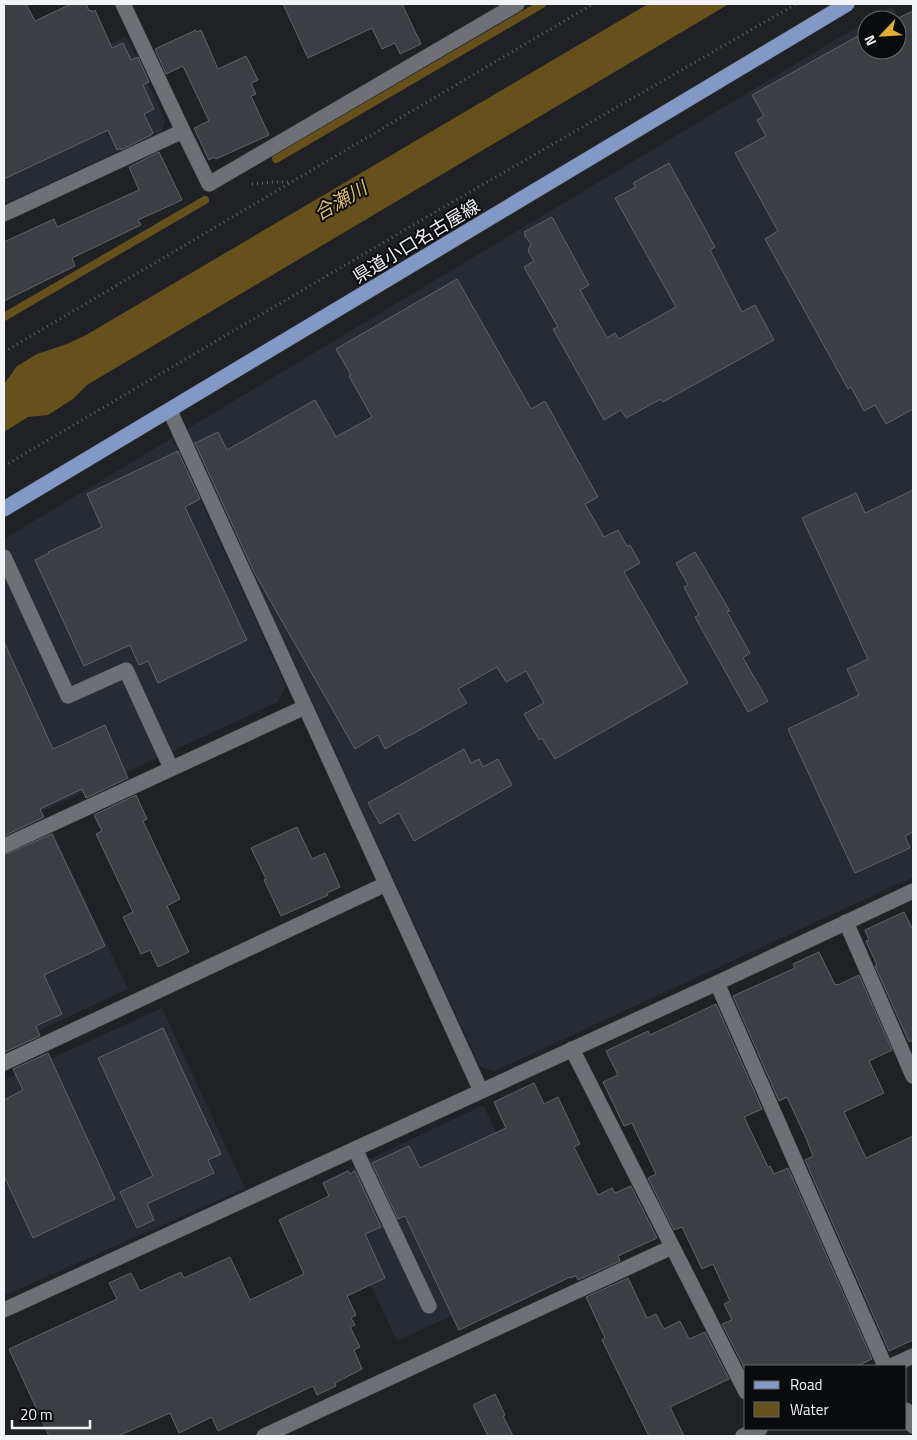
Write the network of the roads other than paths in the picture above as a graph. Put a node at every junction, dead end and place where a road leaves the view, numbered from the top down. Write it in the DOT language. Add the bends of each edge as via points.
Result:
graph roads {
  1 [pos="123,4"];
  2 [pos="517,4"];
  3 [pos="847,4"];
  4 [pos="183,131"];
  5 [pos="4,214"];
  6 [pos="170,411"];
  7 [pos="4,509"];
  8 [pos="4,557"];
  9 [pos="305,707"];
  10 [pos="172,768"];
  11 [pos="4,846"];
  12 [pos="386,884"];
  13 [pos="913,891"];
  14 [pos="846,922"];
  15 [pos="717,983"];
  16 [pos="572,1049"];
  17 [pos="4,1063"];
  18 [pos="913,1076"];
  19 [pos="481,1091"];
  20 [pos="355,1149"];
  21 [pos="672,1247"];
  22 [pos="429,1306"];
  23 [pos="4,1310"];
  24 [pos="913,1356"];
  25 [pos="885,1365"];
  26 [pos="893,1365"];
  27 [pos="744,1388"];
  28 [pos="907,1412"];
  29 [pos="913,1426"];
  30 [pos="758,1430"];
  31 [pos="264,1436"];
  32 [pos="743,1436"];
  1 -- 4 [label="street"];
  2 -- 4 [label="street" via="209,184"];
  3 -- 6 [label="main road, 県道小口名古屋線"];
  4 -- 5 [label="street"];
  6 -- 7 [label="main road, 県道小口名古屋線"];
  6 -- 9 [label="street"];
  8 -- 10 [label="street" via="68,696 126,670"];
  9 -- 10 [label="street"];
  9 -- 12 [label="street"];
  10 -- 11 [label="street"];
  12 -- 17 [label="street"];
  12 -- 19 [label="street"];
  13 -- 14 [label="street"];
  14 -- 15 [label="street"];
  14 -- 18 [label="street"];
  15 -- 16 [label="street"];
  15 -- 25 [label="street"];
  16 -- 19 [label="street"];
  16 -- 21 [label="street"];
  19 -- 20 [label="street"];
  20 -- 22 [label="street"];
  20 -- 23 [label="street"];
  21 -- 27 [label="street"];
  21 -- 31 [label="street"];
  24 -- 26 [label="street"];
  28 -- 29 [label="street"];
  30 -- 32 [label="street"];
}
